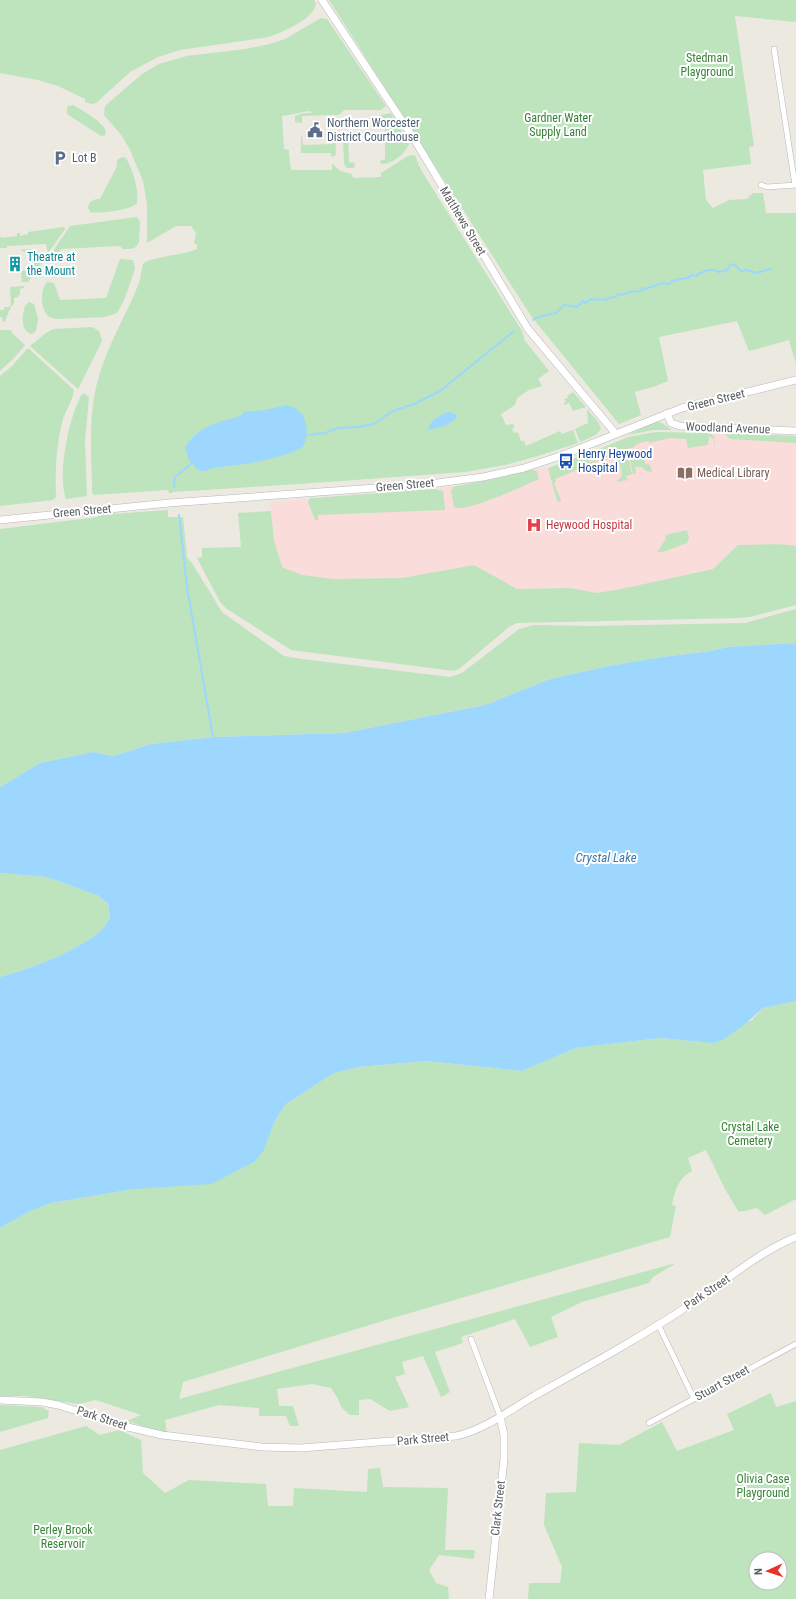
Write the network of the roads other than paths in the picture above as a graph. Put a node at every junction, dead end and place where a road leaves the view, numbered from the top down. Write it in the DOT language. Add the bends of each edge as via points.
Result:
graph roads {
  1 [pos="322,0"];
  2 [pos="774,48"];
  3 [pos="761,185"];
  4 [pos="796,185"];
  5 [pos="796,380"];
  6 [pos="667,413"];
  7 [pos="796,431"];
  8 [pos="616,434"];
  9 [pos="0,520"];
  10 [pos="796,1237"];
  11 [pos="658,1324"];
  12 [pos="471,1339"];
  13 [pos="796,1344"];
  14 [pos="694,1399"];
  15 [pos="0,1400"];
  16 [pos="500,1416"];
  17 [pos="649,1423"];
  18 [pos="489,1599"];
  1 -- 8 [label="street, Matthews Street" via="414,139 528,329"];
  2 -- 4 [label="street"];
  3 -- 4 [label="street"];
  5 -- 6 [label="street, Green Street"];
  6 -- 7 [label="street, Woodland Avenue" via="671,423 680,426"];
  6 -- 8 [label="street, Green Street"];
  8 -- 9 [label="street, Green Street" via="538,463 465,479 169,503"];
  10 -- 11 [label="street, Park Street" via="778,1245"];
  11 -- 14 [label="street"];
  11 -- 16 [label="street, Park Street"];
  12 -- 16 [label="street"];
  13 -- 14 [label="street, Stuart Street"];
  14 -- 17 [label="street, Stuart Street"];
  15 -- 16 [label="street, Park Street" via="58,1405 162,1435 276,1448 453,1437 469,1433"];
  16 -- 18 [label="street, Clark Street" via="504,1435 504,1459"];
}
